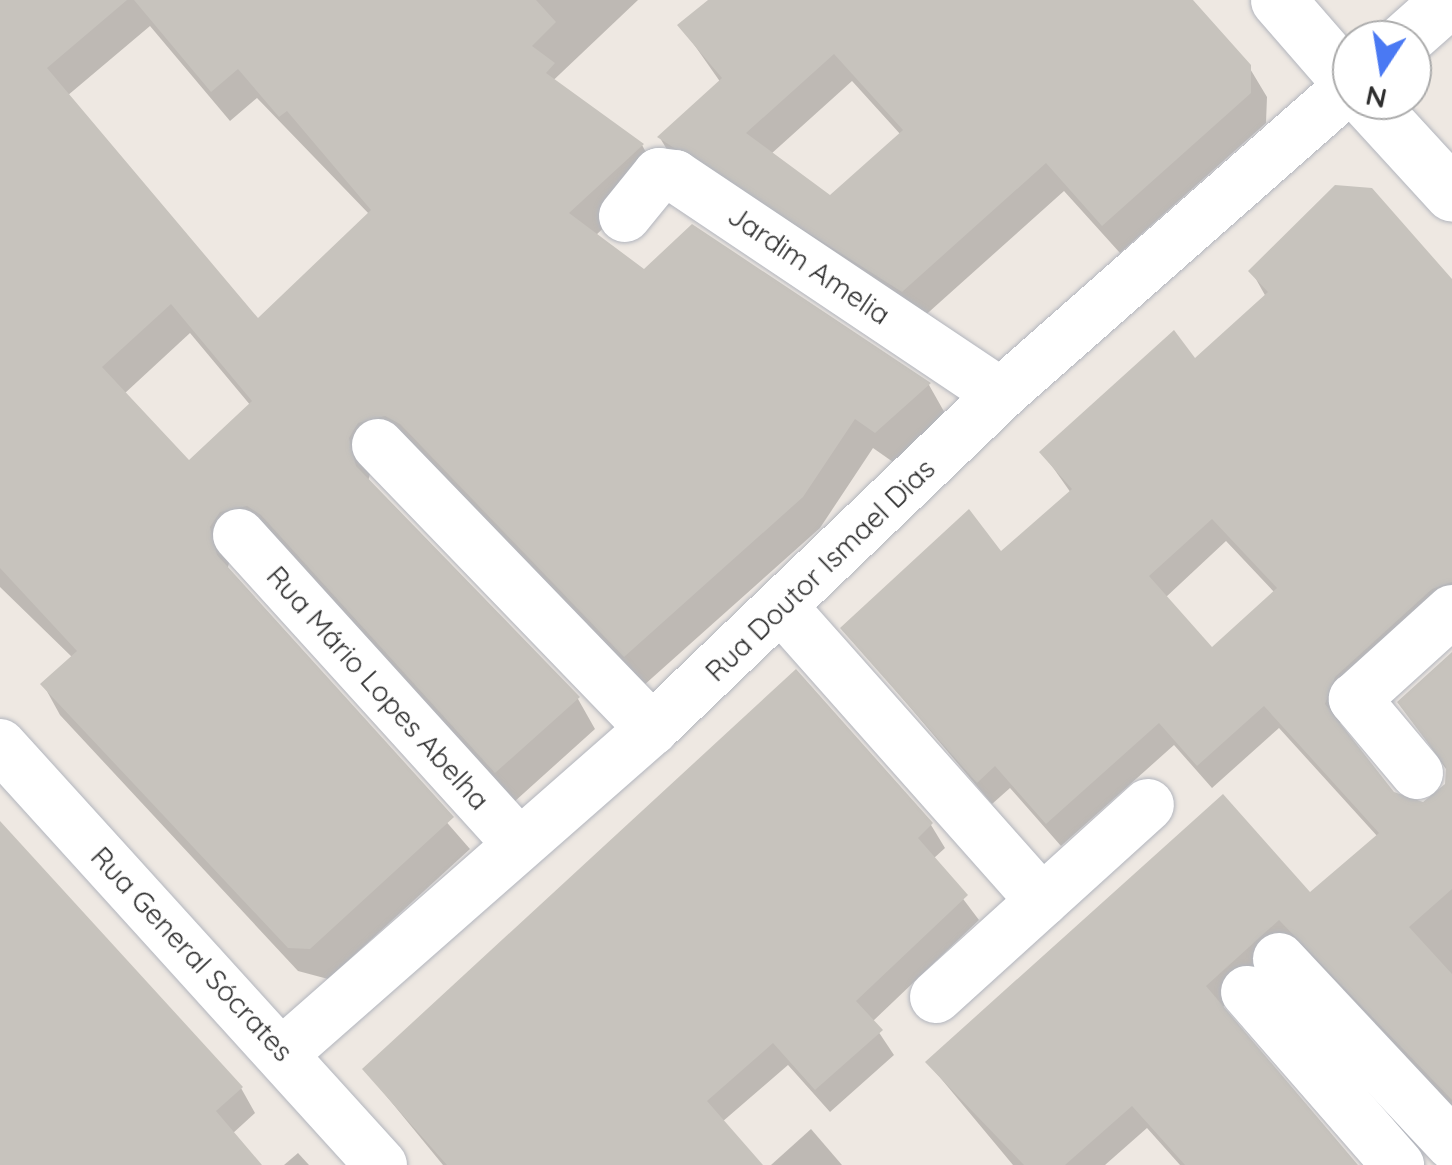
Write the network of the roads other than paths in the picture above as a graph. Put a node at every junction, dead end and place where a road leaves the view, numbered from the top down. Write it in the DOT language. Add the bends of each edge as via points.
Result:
graph roads {
  1 [pos="1278,0"];
  2 [pos="1449,0"];
  3 [pos="1426,20"];
  4 [pos="1332,62"];
  5 [pos="1332,103"];
  6 [pos="1384,120"];
  7 [pos="1452,194"];
  8 [pos="625,216"];
  9 [pos="1002,394"];
  10 [pos="378,445"];
  11 [pos="239,534"];
  12 [pos="784,610"];
  13 [pos="1452,611"];
  14 [pos="652,729"];
  15 [pos="0,745"];
  16 [pos="1417,773"];
  17 [pos="1148,805"];
  18 [pos="517,842"];
  19 [pos="1042,901"];
  20 [pos="936,997"];
  21 [pos="284,1052"];
  22 [pos="1452,1144"];
  23 [pos="381,1165"];
  24 [pos="1398,1165"];
  1 -- 4 [label="street"];
  2 -- 3 [label="street"];
  5 -- 9 [label="street, Rua Doutor Ismael Dias"];
  6 -- 7 [label="street"];
  8 -- 9 [label="street, Jardim Amelia" via="659,174 675,176"];
  9 -- 12 [label="street, Rua Doutor Ismael Dias"];
  10 -- 14 [label="street"];
  11 -- 18 [label="street, Rua Mário Lopes Abelha"];
  12 -- 14 [label="street, Rua Doutor Ismael Dias"];
  12 -- 19 [label="street"];
  13 -- 16 [label="street" via="1355,699"];
  14 -- 18 [label="street, Rua Doutor Ismael Dias"];
  15 -- 21 [label="street, Rua General Sócrates"];
  17 -- 19 [label="street"];
  18 -- 21 [label="street, Rua Doutor Ismael Dias"];
  19 -- 20 [label="street"];
  21 -- 23 [label="street, Rua General Sócrates"];
  22 -- 24 [label="street" via="1263,975"];
}
